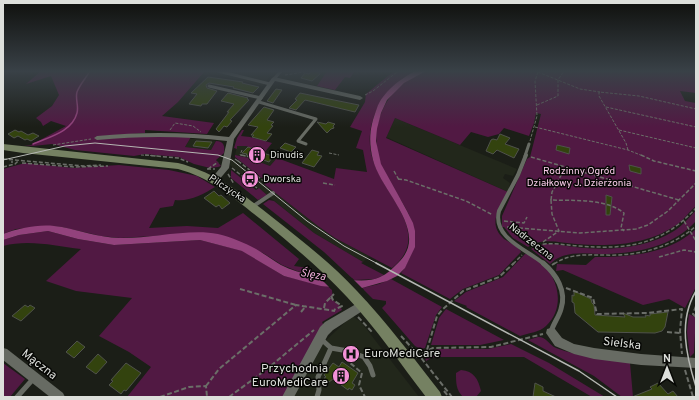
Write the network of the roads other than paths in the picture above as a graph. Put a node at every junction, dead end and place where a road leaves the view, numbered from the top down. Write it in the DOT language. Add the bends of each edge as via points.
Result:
graph roads {
  1 [pos="222,90"];
  2 [pos="267,90"];
  3 [pos="327,90"];
  4 [pos="360,98"];
  5 [pos="260,100"];
  6 [pos="97,138"];
  7 [pos="231,139"];
  8 [pos="306,144"];
  9 [pos="529,144"];
  10 [pos="3,147"];
  11 [pos="3,154"];
  12 [pos="114,163"];
  13 [pos="214,179"];
  14 [pos="273,193"];
  15 [pos="252,207"];
  16 [pos="363,305"];
  17 [pos="318,332"];
  18 [pos="551,333"];
  19 [pos="331,348"];
  20 [pos="3,353"];
  21 [pos="696,363"];
  22 [pos="373,376"];
  23 [pos="34,378"];
  24 [pos="17,397"];
  25 [pos="59,397"];
  26 [pos="288,397"];
  27 [pos="317,397"];
  28 [pos="435,397"];
  1 -- 5 [label="lane"];
  2 -- 5 [label="street"];
  3 -- 4 [label="street"];
  5 -- 7 [label="street"];
  5 -- 8 [label="lane" via="316,119 298,141"];
  6 -- 7 [label="street" via="168,134"];
  7 -- 13 [label="street" via="224,170"];
  9 -- 18 [label="lane, Nadrzeczna" via="498,218 504,234 549,267 561,286 562,307"];
  10 -- 12 [label="street, Pilczycka"];
  11 -- 12 [label="street, Pilczycka"];
  12 -- 13 [label="street, Pilczycka" via="184,167"];
  13 -- 15 [label="street, Pilczycka"];
  14 -- 15 [label="lane"];
  15 -- 16 [label="street, Pilczycka" via="316,260"];
  16 -- 17 [label="street" via="338,314 329,326"];
  16 -- 28 [label="street"];
  17 -- 19 [label="lane"];
  17 -- 26 [label="street"];
  18 -- 21 [label="street, Sielska" via="555,341 561,344 606,356"];
  19 -- 22 [label="lane" via="364,357"];
  19 -- 27 [label="lane" via="318,376 320,390"];
  20 -- 23 [label="street, Mączna"];
  23 -- 24 [label="lane"];
  23 -- 25 [label="street, Mączna"];
}
